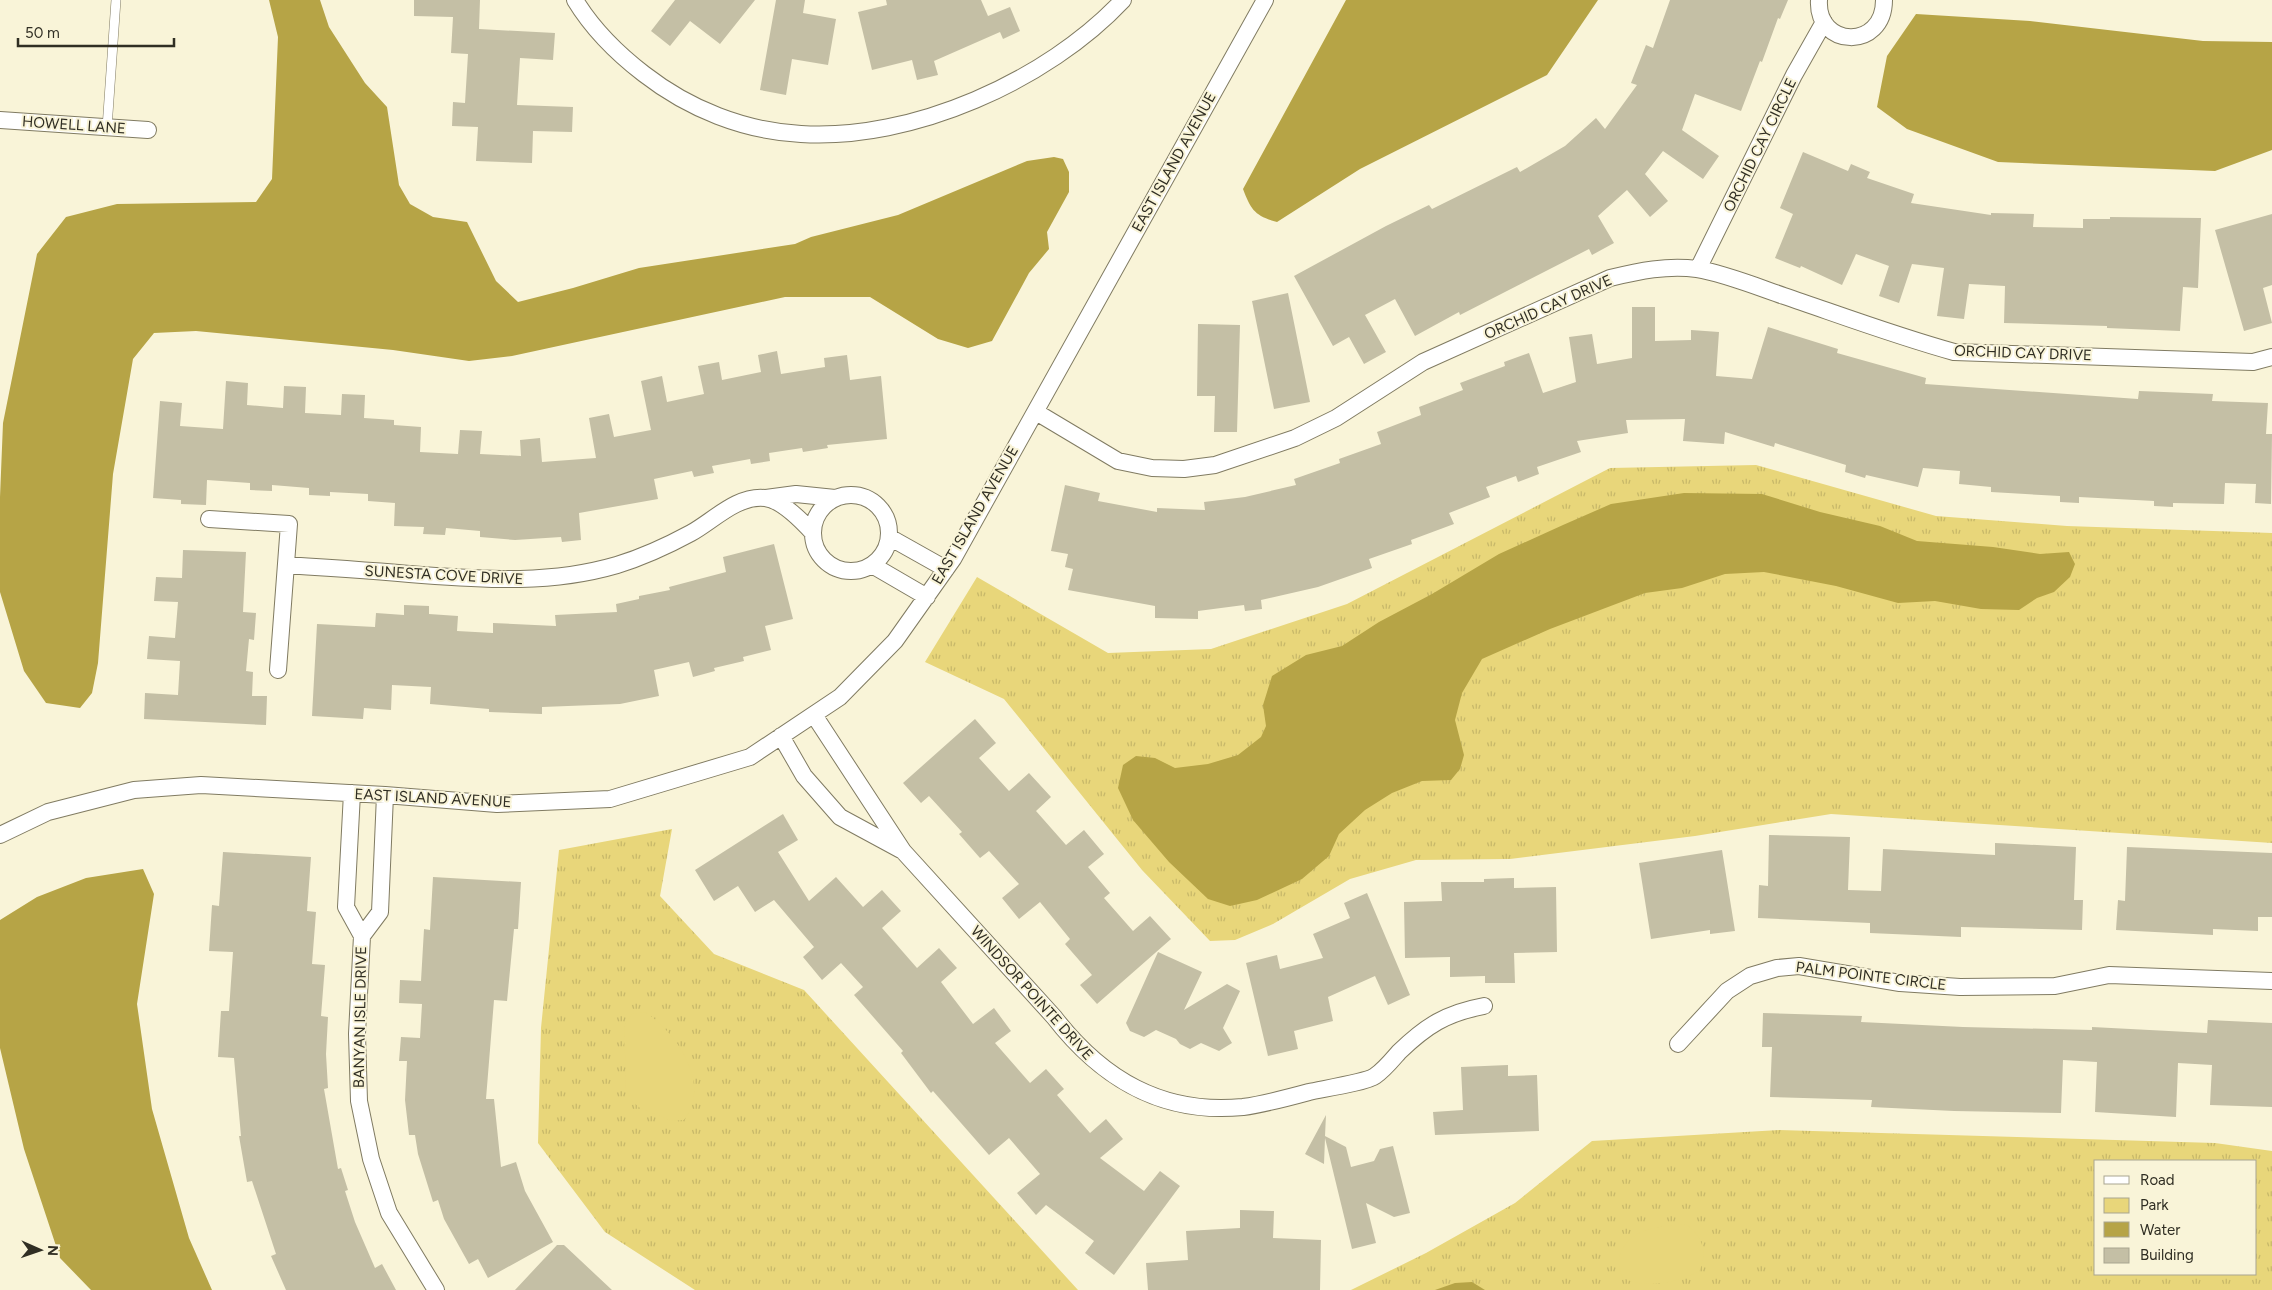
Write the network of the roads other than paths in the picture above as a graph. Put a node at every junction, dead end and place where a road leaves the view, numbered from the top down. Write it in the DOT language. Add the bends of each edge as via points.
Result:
graph roads {
  1 [pos="116,0"];
  2 [pos="575,0"];
  3 [pos="1123,0"];
  4 [pos="1265,0"];
  5 [pos="1819,0"];
  6 [pos="1884,0"];
  7 [pos="1824,22"];
  8 [pos="0,120"];
  9 [pos="107,128"];
  10 [pos="148,130"];
  11 [pos="1698,269"];
  12 [pos="2272,357"];
  13 [pos="1036,412"];
  14 [pos="766,498"];
  15 [pos="835,498"];
  16 [pos="208,518"];
  17 [pos="813,533"];
  18 [pos="889,537"];
  19 [pos="286,565"];
  20 [pos="872,565"];
  21 [pos="946,570"];
  22 [pos="926,597"];
  23 [pos="278,670"];
  24 [pos="814,715"];
  25 [pos="782,736"];
  26 [pos="352,793"];
  27 [pos="385,795"];
  28 [pos="0,835"];
  29 [pos="904,851"];
  30 [pos="362,936"];
  31 [pos="2272,981"];
  32 [pos="1484,1006"];
  33 [pos="1678,1044"];
  34 [pos="436,1290"];
  1 -- 9 [label="lane"];
  2 -- 3 [label="street" via="607,41 660,87 727,120 763,129 819,134 872,130 916,120 1000,88 1077,41"];
  4 -- 13 [label="street, EAST ISLAND AVENUE"];
  5 -- 7 [label="street"];
  6 -- 7 [label="street" via="1879,22 1862,36 1841,36"];
  7 -- 11 [label="street, ORCHID CAY CIRCLE" via="1794,75"];
  8 -- 9 [label="street, HOWELL LANE"];
  9 -- 10 [label="street, HOWELL LANE"];
  11 -- 12 [label="street, ORCHID CAY DRIVE" via="1954,352 2253,362"];
  11 -- 13 [label="street, ORCHID CAY DRIVE" via="1643,270 1610,278 1422,362 1336,418 1295,438 1215,466 1152,468 1118,462"];
  13 -- 21 [label="street, EAST ISLAND AVENUE"];
  14 -- 15 [label="street, SUNESTA COVE DRIVE" via="796,494"];
  14 -- 17 [label="street" via="796,514"];
  14 -- 19 [label="street, SUNESTA COVE DRIVE" via="733,506 692,533 641,556 598,570 558,578 486,580"];
  15 -- 17 [label="street" via="824,506 815,520"];
  15 -- 18 [label="street" via="852,494 873,501 888,522"];
  16 -- 19 [label="street" via="289,524"];
  17 -- 20 [label="street" via="821,556 831,565 847,571"];
  18 -- 20 [label="street" via="886,550"];
  18 -- 21 [label="street"];
  19 -- 23 [label="street"];
  20 -- 22 [label="street"];
  21 -- 22 [label="street, EAST ISLAND AVENUE"];
  22 -- 24 [label="street, EAST ISLAND AVENUE" via="895,641 840,697"];
  24 -- 25 [label="street, EAST ISLAND AVENUE"];
  24 -- 29 [label="street, WINDSOR POINTE DRIVE"];
  25 -- 27 [label="street, EAST ISLAND AVENUE" via="750,757 610,799 497,804"];
  25 -- 29 [label="street, WINDSOR POINTE DRIVE" via="804,776 840,817"];
  26 -- 27 [label="street, EAST ISLAND AVENUE"];
  26 -- 28 [label="street, EAST ISLAND AVENUE" via="201,785 134,790 48,812"];
  26 -- 30 [label="street, BANYAN ISLE DRIVE" via="346,907"];
  27 -- 30 [label="street, BANYAN ISLE DRIVE" via="380,912"];
  29 -- 32 [label="street, WINDSOR POINTE DRIVE" via="1096,1064 1125,1083 1176,1102 1215,1108 1243,1107 1374,1077 1420,1031 1447,1016"];
  30 -- 34 [label="street, BANYAN ISLE DRIVE" via="357,1034 358,1101 388,1213"];
  31 -- 33 [label="street, PALM POINTE CIRCLE" via="2109,975 2055,986 1960,987 1900,983 1799,966 1777,968 1750,976 1727,991"];
}
